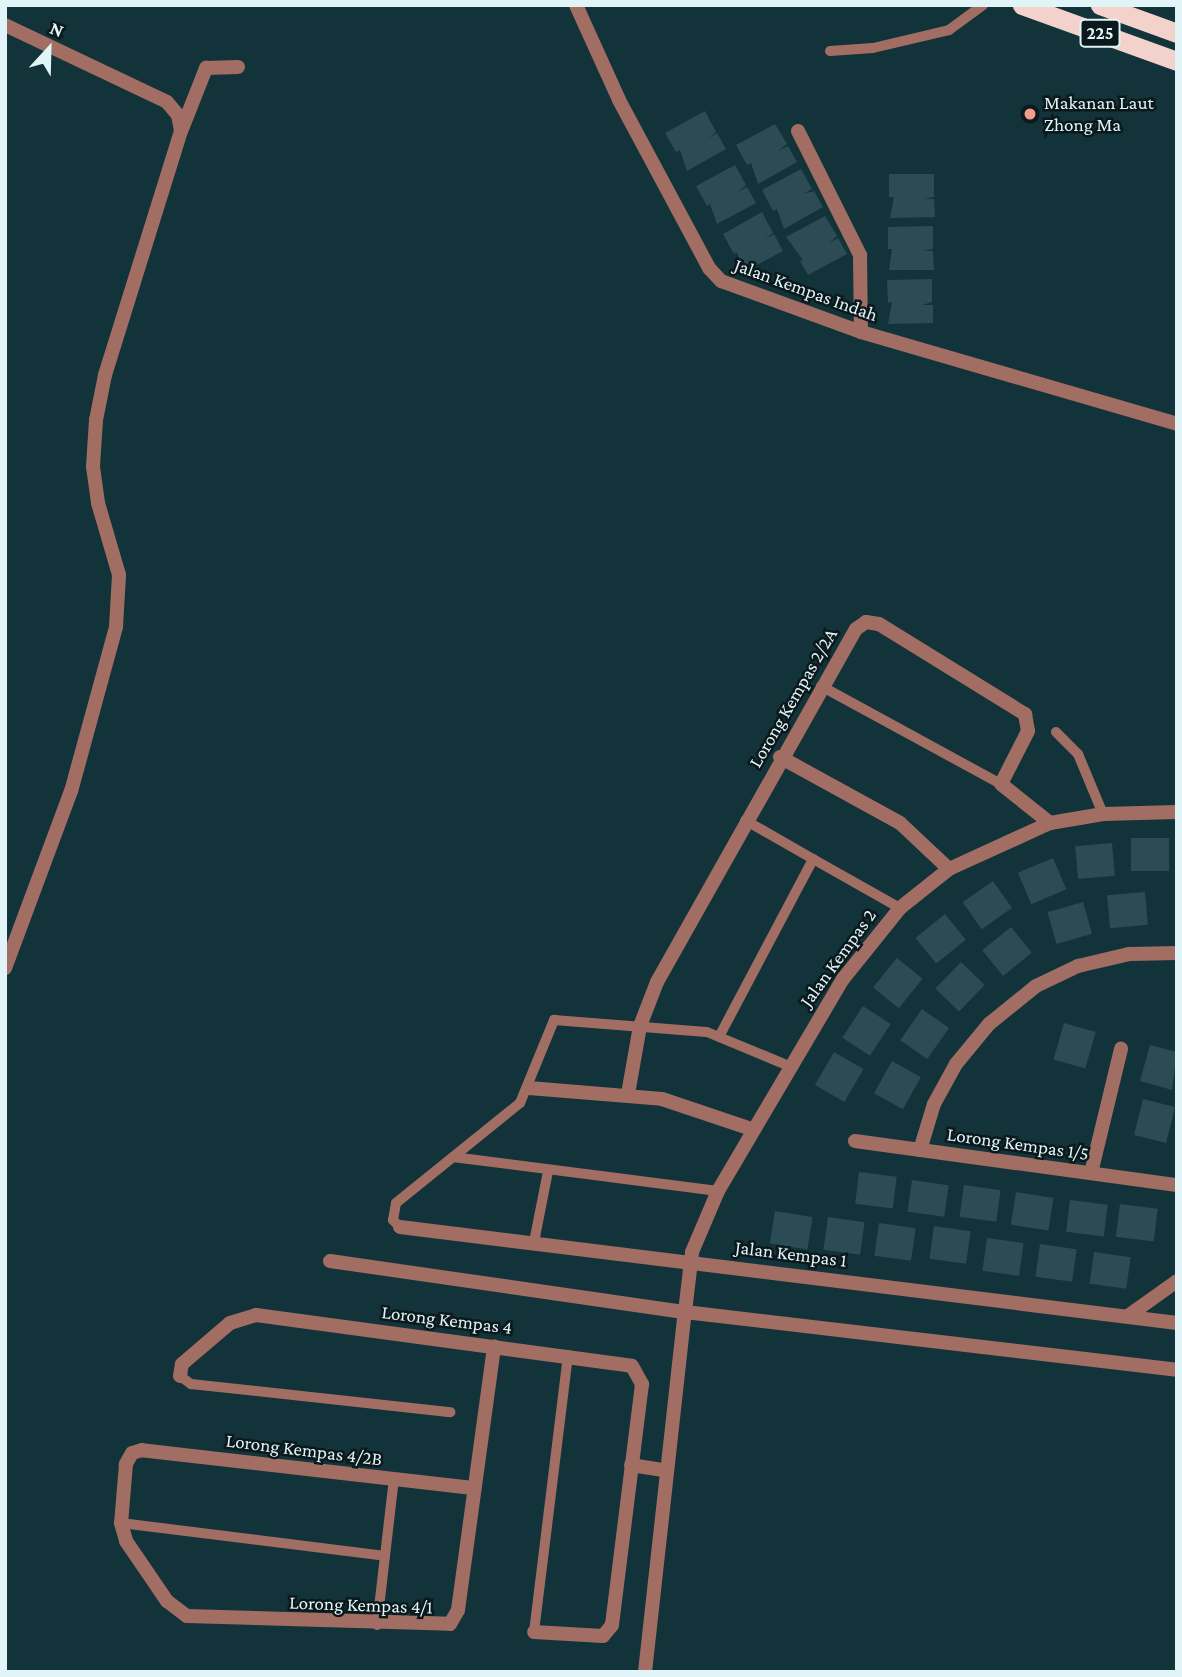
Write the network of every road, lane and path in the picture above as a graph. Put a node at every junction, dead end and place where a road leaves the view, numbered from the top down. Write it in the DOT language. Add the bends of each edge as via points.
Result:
graph roads {
  1 [pos="576,5"];
  2 [pos="983,5"];
  3 [pos="1022,5"];
  4 [pos="1100,5"];
  5 [pos="5,25"];
  6 [pos="1177,33"];
  7 [pos="830,51"];
  8 [pos="1177,61"];
  9 [pos="238,67"];
  10 [pos="181,131"];
  11 [pos="798,131"];
  12 [pos="861,332"];
  13 [pos="1177,424"];
  14 [pos="821,686"];
  15 [pos="1056,732"];
  16 [pos="780,757"];
  17 [pos="1001,784"];
  18 [pos="1177,812"];
  19 [pos="1103,814"];
  20 [pos="745,820"];
  21 [pos="1050,823"];
  22 [pos="813,859"];
  23 [pos="949,869"];
  24 [pos="900,908"];
  25 [pos="1177,953"];
  26 [pos="5,968"];
  27 [pos="640,1026"];
  28 [pos="720,1035"];
  29 [pos="1121,1049"];
  30 [pos="789,1066"];
  31 [pos="529,1088"];
  32 [pos="628,1094"];
  33 [pos="751,1129"];
  34 [pos="855,1141"];
  35 [pos="920,1150"];
  36 [pos="453,1157"];
  37 [pos="548,1171"];
  38 [pos="1091,1173"];
  39 [pos="1177,1185"];
  40 [pos="718,1191"];
  41 [pos="400,1227"];
  42 [pos="534,1242"];
  43 [pos="330,1261"];
  44 [pos="690,1261"];
  45 [pos="1177,1281"];
  46 [pos="685,1312"];
  47 [pos="1128,1316"];
  48 [pos="1177,1323"];
  49 [pos="494,1346"];
  50 [pos="569,1355"];
  51 [pos="1177,1370"];
  52 [pos="180,1376"];
  53 [pos="450,1412"];
  54 [pos="631,1465"];
  55 [pos="667,1471"];
  56 [pos="394,1479"];
  57 [pos="472,1488"];
  58 [pos="121,1523"];
  59 [pos="385,1556"];
  60 [pos="377,1625"];
  61 [pos="534,1632"];
  62 [pos="645,1672"];
  1 -- 12 [label="street, Jalan Kempas Indah" via="619,100 715,274 734,289"];
  2 -- 7 [label="lane" via="949,30 873,48"];
  3 -- 8 [label="highway, 225"];
  4 -- 6 [label="highway, 225"];
  5 -- 10 [label="street" via="167,102 178,115"];
  9 -- 10 [label="street" via="206,68"];
  10 -- 26 [label="street" via="105,375 96,421 93,467 98,503 119,575 118,614 71,791"];
  11 -- 12 [label="street" via="860,255"];
  12 -- 13 [label="street, Jalan Kempas Indah"];
  14 -- 16 [label="street, Lorong Kempas 2/2A"];
  14 -- 17 [label="lane"];
  14 -- 17 [label="street, Lorong Kempas 2/2A" via="856,629 866,622 880,624 1024,714 1028,731"];
  15 -- 19 [label="lane" via="1078,754"];
  16 -- 20 [label="street, Lorong Kempas 2/2A"];
  16 -- 23 [label="street" via="900,823"];
  17 -- 21 [label="street"];
  18 -- 19 [label="street, Jalan Kempas 2"];
  19 -- 21 [label="street, Jalan Kempas 2"];
  20 -- 22 [label="lane"];
  20 -- 27 [label="street, Lorong Kempas 2/2A" via="657,982"];
  21 -- 23 [label="street, Jalan Kempas 2"];
  22 -- 24 [label="lane"];
  22 -- 28 [label="lane"];
  23 -- 24 [label="street, Jalan Kempas 2"];
  24 -- 30 [label="street, Jalan Kempas 2" via="843,979"];
  25 -- 35 [label="street" via="1103,960 1036,986 989,1024 956,1064 934,1104"];
  27 -- 28 [label="lane"];
  27 -- 31 [label="lane" via="554,1020"];
  27 -- 32 [label="street, Lorong Kempas 2/2A"];
  28 -- 30 [label="lane"];
  29 -- 38 [label="street"];
  30 -- 33 [label="street, Jalan Kempas 2"];
  31 -- 32 [label="street"];
  31 -- 36 [label="lane" via="504,1119"];
  32 -- 33 [label="street" via="689,1106"];
  33 -- 40 [label="street, Jalan Kempas 2"];
  34 -- 35 [label="street, Lorong Kempas 1/5"];
  35 -- 38 [label="street, Lorong Kempas 1/5"];
  36 -- 37 [label="lane"];
  36 -- 41 [label="lane" via="396,1203 393,1220"];
  37 -- 40 [label="lane"];
  37 -- 42 [label="lane"];
  38 -- 39 [label="street, Lorong Kempas 1/5"];
  40 -- 44 [label="street, Jalan Kempas 2"];
  41 -- 42 [label="street, Jalan Kempas 1"];
  42 -- 44 [label="street, Jalan Kempas 1"];
  43 -- 46 [label="street"];
  44 -- 46 [label="street, Jalan Kempas 2"];
  44 -- 47 [label="street, Jalan Kempas 1"];
  45 -- 47 [label="street"];
  46 -- 51 [label="street"];
  46 -- 55 [label="street, Jalan Kempas 2"];
  47 -- 48 [label="street, Jalan Kempas 1"];
  49 -- 50 [label="street, Lorong Kempas 4"];
  49 -- 52 [label="street, Lorong Kempas 4" via="247,1315 230,1323 182,1364"];
  49 -- 57 [label="street, Lorong Kempas 4/1"];
  50 -- 54 [label="street, Lorong Kempas 4" via="626,1363 640,1377"];
  50 -- 61 [label="lane"];
  52 -- 53 [label="lane" via="191,1384"];
  54 -- 55 [label="street"];
  54 -- 61 [label="street, Lorong Kempas 4" via="609,1633 544,1636"];
  55 -- 62 [label="street, Jalan Kempas 2"];
  56 -- 57 [label="street, Lorong Kempas 4/2B"];
  56 -- 58 [label="street, Lorong Kempas 4/2B" via="142,1450 132,1453 122,1487"];
  56 -- 59 [label="lane"];
  57 -- 60 [label="street, Lorong Kempas 4/1" via="453,1621 443,1627"];
  58 -- 59 [label="lane"];
  58 -- 60 [label="street, Lorong Kempas 4/1" via="126,1541 178,1613 197,1619"];
  59 -- 60 [label="lane"];
}
